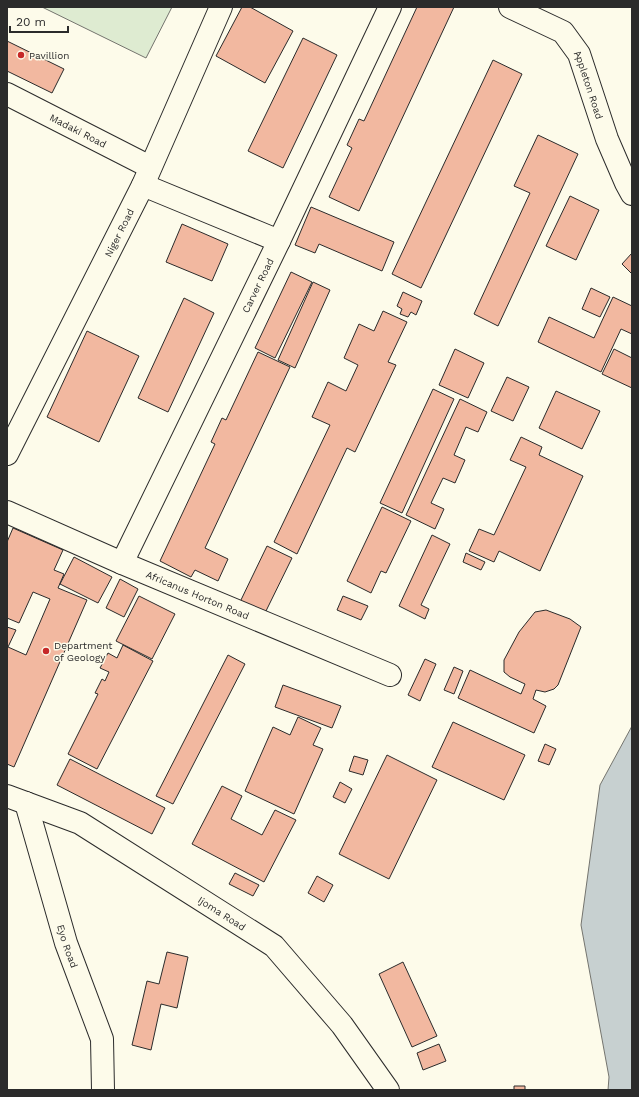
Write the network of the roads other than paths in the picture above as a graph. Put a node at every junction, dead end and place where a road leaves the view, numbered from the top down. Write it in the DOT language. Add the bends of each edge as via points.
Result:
graph roads {
  1 [pos="221,7"];
  2 [pos="390,7"];
  3 [pos="510,7"];
  4 [pos="7,94"];
  5 [pos="146,176"];
  6 [pos="632,194"];
  7 [pos="279,241"];
  8 [pos="7,454"];
  9 [pos="7,512"];
  10 [pos="122,563"];
  11 [pos="390,675"];
  12 [pos="16,799"];
  13 [pos="103,1090"];
  14 [pos="388,1090"];
  1 -- 5 [label="street, Niger Road"];
  2 -- 7 [label="street, Carver Road"];
  3 -- 6 [label="street, Appleton Road" via="563,32 579,54 607,139"];
  4 -- 5 [label="street, Madaki Road"];
  5 -- 7 [label="street, Madaki Road"];
  5 -- 8 [label="street, Niger Road"];
  7 -- 10 [label="street, Carver Road"];
  9 -- 10 [label="street, Africanus Horton Road"];
  10 -- 11 [label="street, Africanus Horton Road"];
  12 -- 13 [label="street, Eyo Road" via="102,1040"];
  12 -- 14 [label="street, Ijoma Road" via="80,823 274,946 342,1025"];
}
